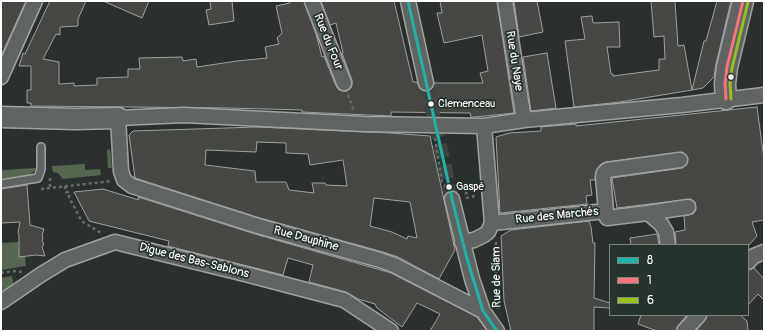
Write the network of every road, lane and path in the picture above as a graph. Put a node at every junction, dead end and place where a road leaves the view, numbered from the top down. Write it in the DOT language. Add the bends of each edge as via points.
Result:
graph roads {
  1 [pos="35,1"];
  2 [pos="312,1"];
  3 [pos="408,1"];
  4 [pos="505,1"];
  5 [pos="743,1"];
  6 [pos="1,77"];
  7 [pos="344,83"];
  8 [pos="426,83"];
  9 [pos="764,95"];
  10 [pos="726,99"];
  11 [pos="356,114"];
  12 [pos="1,117"];
  13 [pos="118,118"];
  14 [pos="524,120"];
  15 [pos="432,126"];
  16 [pos="484,126"];
  17 [pos="41,146"];
  18 [pos="680,160"];
  19 [pos="124,180"];
  20 [pos="1,184"];
  21 [pos="65,186"];
  22 [pos="477,187"];
  23 [pos="35,190"];
  24 [pos="454,194"];
  25 [pos="688,207"];
  26 [pos="606,211"];
  27 [pos="648,214"];
  28 [pos="496,223"];
  29 [pos="115,242"];
  30 [pos="462,242"];
  31 [pos="668,244"];
  32 [pos="764,252"];
  33 [pos="749,261"];
  34 [pos="1,302"];
  35 [pos="483,311"];
  36 [pos="498,316"];
  37 [pos="698,316"];
  38 [pos="391,331"];
  39 [pos="497,331"];
  40 [pos="684,331"];
  1 -- 6 [label="street"];
  2 -- 7 [label="street, Rue du Four"];
  3 -- 8 [label="street"];
  4 -- 14 [label="street, Rue du Naye"];
  5 -- 10 [label="street" via="727,67"];
  7 -- 11 [label="path"];
  9 -- 10 [label="street"];
  10 -- 14 [label="street"];
  12 -- 13 [label="street"];
  13 -- 15 [label="street" via="184,115"];
  13 -- 19 [label="street" via="121,170"];
  14 -- 16 [label="street"];
  15 -- 16 [label="street"];
  15 -- 24 [label="path" via="442,183"];
  16 -- 28 [label="street"];
  17 -- 20 [label="lane" via="41,169 38,178"];
  18 -- 26 [label="street" via="607,170 603,177"];
  19 -- 21 [label="path"];
  19 -- 35 [label="street, Rue Dauphine" via="132,186 251,224 394,265"];
  21 -- 23 [label="path"];
  21 -- 29 [label="path" via="83,222"];
  22 -- 24 [label="path" via="476,185 466,194"];
  24 -- 30 [label="street"];
  25 -- 27 [label="street, Rue des Marchés"];
  26 -- 27 [label="street, Rue des Marchés" via="607,218"];
  26 -- 28 [label="street, Rue des Marchés"];
  27 -- 31 [label="street" via="661,224 666,232"];
  28 -- 30 [label="street, Rue de Siam" via="484,235"];
  28 -- 36 [label="path, Rue de Siam"];
  29 -- 34 [label="street" via="65,260"];
  29 -- 38 [label="street, Digue des Bas-Sablons" via="344,300"];
  30 -- 35 [label="street"];
  32 -- 33 [label="street"];
  35 -- 39 [label="street"];
  37 -- 40 [label="street"];
}
